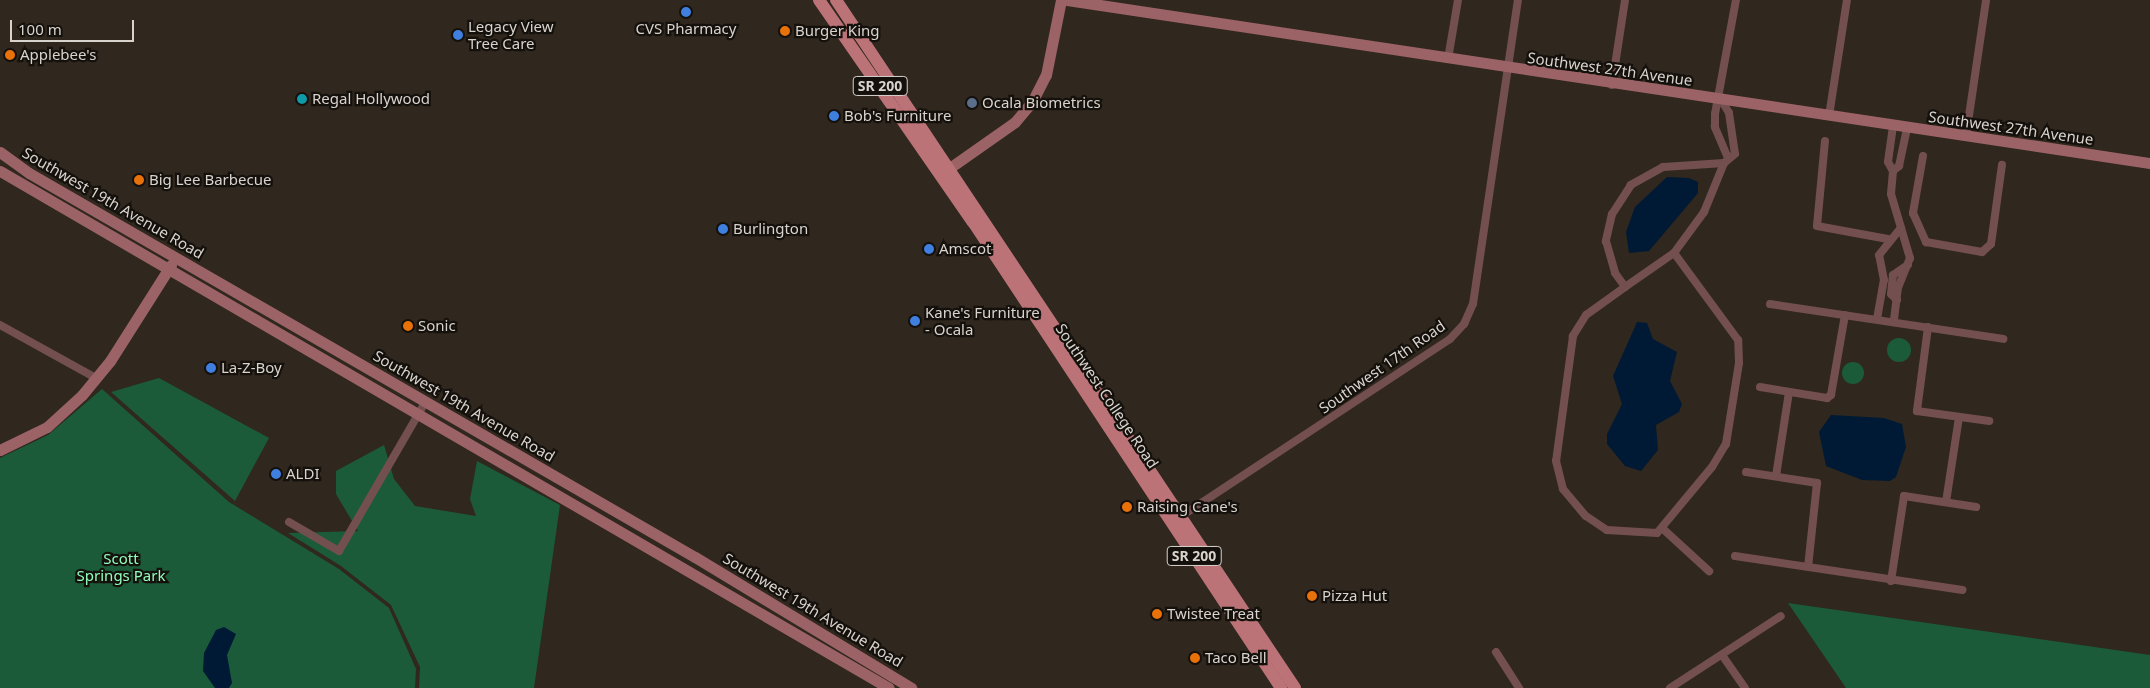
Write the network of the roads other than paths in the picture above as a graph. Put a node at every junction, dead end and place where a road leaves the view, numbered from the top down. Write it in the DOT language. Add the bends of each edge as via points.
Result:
graph roads {
  1 [pos="818,0"];
  2 [pos="836,0"];
  3 [pos="1062,0"];
  4 [pos="1067,0"];
  5 [pos="1458,0"];
  6 [pos="1518,0"];
  7 [pos="1625,0"];
  8 [pos="1736,0"];
  9 [pos="1847,0"];
  10 [pos="1986,0"];
  11 [pos="1448,59"];
  12 [pos="1508,69"];
  13 [pos="1612,86"];
  14 [pos="1721,100"];
  15 [pos="1829,116"];
  16 [pos="1893,126"];
  17 [pos="1907,128"];
  18 [pos="1733,134"];
  19 [pos="1966,136"];
  20 [pos="1719,138"];
  21 [pos="1825,141"];
  22 [pos="0,152"];
  23 [pos="1923,156"];
  24 [pos="0,157"];
  25 [pos="1726,161"];
  26 [pos="2150,163"];
  27 [pos="2002,165"];
  28 [pos="0,171"];
  29 [pos="944,171"];
  30 [pos="1893,171"];
  31 [pos="36,178"];
  32 [pos="1912,214"];
  33 [pos="1898,218"];
  34 [pos="1902,228"];
  35 [pos="1888,239"];
  36 [pos="1674,252"];
  37 [pos="176,257"];
  38 [pos="167,271"];
  39 [pos="1625,287"];
  40 [pos="1770,304"];
  41 [pos="1845,315"];
  42 [pos="1877,320"];
  43 [pos="1894,322"];
  44 [pos="0,325"];
  45 [pos="1928,327"];
  46 [pos="2003,339"];
  47 [pos="96,378"];
  48 [pos="1760,387"];
  49 [pos="1790,392"];
  50 [pos="426,401"];
  51 [pos="418,414"];
  52 [pos="1959,417"];
  53 [pos="1989,421"];
  54 [pos="0,450"];
  55 [pos="1746,472"];
  56 [pos="1776,476"];
  57 [pos="1946,502"];
  58 [pos="1976,507"];
  59 [pos="1176,520"];
  60 [pos="289,522"];
  61 [pos="1662,528"];
  62 [pos="1735,556"];
  63 [pos="1808,567"];
  64 [pos="1709,571"];
  65 [pos="1890,582"];
  66 [pos="1962,590"];
  67 [pos="1781,616"];
  68 [pos="1496,652"];
  69 [pos="1722,655"];
  70 [pos="889,688"];
  71 [pos="911,688"];
  72 [pos="1281,688"];
  73 [pos="1295,688"];
  74 [pos="1519,688"];
  75 [pos="1670,688"];
  76 [pos="1745,688"];
  1 -- 29 [label="main road, Southwest College Road / SR 200"];
  2 -- 29 [label="main road, Southwest College Road / SR 200"];
  3 -- 29 [label="main road" via="1046,75 1032,102 1015,122"];
  4 -- 11 [label="main road, Southwest 27th Avenue"];
  5 -- 11 [label="street"];
  6 -- 12 [label="street, Southwest 17th Road"];
  7 -- 13 [label="street"];
  8 -- 14 [label="street"];
  9 -- 15 [label="street"];
  10 -- 19 [label="street"];
  11 -- 12 [label="main road, Southwest 27th Avenue"];
  12 -- 13 [label="main road, Southwest 27th Avenue"];
  12 -- 59 [label="street, Southwest 17th Road" via="1473,304 1464,324 1450,340"];
  13 -- 14 [label="main road, Southwest 27th Avenue"];
  14 -- 15 [label="main road, Southwest 27th Avenue"];
  14 -- 18 [label="street"];
  14 -- 20 [label="street" via="1715,114"];
  15 -- 16 [label="main road, Southwest 27th Avenue"];
  16 -- 17 [label="main road, Southwest 27th Avenue"];
  16 -- 30 [label="street" via="1888,162"];
  17 -- 19 [label="main road, Southwest 27th Avenue"];
  17 -- 30 [label="street" via="1899,166"];
  18 -- 20 [label="street"];
  18 -- 25 [label="street" via="1735,154"];
  19 -- 26 [label="main road, Southwest 27th Avenue"];
  20 -- 25 [label="street"];
  21 -- 35 [label="street" via="1817,226"];
  22 -- 31 [label="main road, Southwest 19th Avenue Road"];
  23 -- 32 [label="street"];
  24 -- 31 [label="main road"];
  25 -- 36 [label="street" via="1704,212"];
  25 -- 39 [label="street" via="1663,167 1631,185 1612,214 1606,242 1615,273"];
  27 -- 32 [label="street" via="1988,250 1933,246"];
  28 -- 38 [label="main road, Southwest 19th Avenue Road"];
  29 -- 59 [label="main road, Southwest College Road / SR 200"];
  30 -- 33 [label="street" via="1891,194"];
  31 -- 37 [label="main road, Southwest 19th Avenue Road"];
  32 -- 33 [label="street"];
  33 -- 34 [label="street"];
  34 -- 35 [label="street"];
  34 -- 43 [label="street" via="1909,250 1908,265"];
  35 -- 42 [label="street" via="1878,258 1884,280"];
  36 -- 39 [label="street"];
  36 -- 61 [label="street" via="1726,318 1738,340 1739,362 1726,444"];
  37 -- 38 [label="main road"];
  37 -- 50 [label="main road, Southwest 19th Avenue Road"];
  38 -- 47 [label="main road"];
  38 -- 51 [label="main road, Southwest 19th Avenue Road"];
  39 -- 61 [label="street" via="1586,316 1573,336 1556,461 1563,489 1586,516 1607,530 1642,534"];
  40 -- 41 [label="street"];
  41 -- 42 [label="street"];
  41 -- 49 [label="street" via="1831,395"];
  42 -- 43 [label="street"];
  43 -- 45 [label="street"];
  44 -- 47 [label="street"];
  45 -- 46 [label="street"];
  45 -- 52 [label="street" via="1916,411"];
  47 -- 54 [label="main road" via="47,427"];
  48 -- 49 [label="street"];
  49 -- 56 [label="street"];
  50 -- 51 [label="street"];
  50 -- 71 [label="main road, Southwest 19th Avenue Road" via="878,664"];
  51 -- 60 [label="street" via="339,551"];
  51 -- 70 [label="main road, Southwest 19th Avenue Road"];
  52 -- 53 [label="street"];
  52 -- 57 [label="street"];
  55 -- 56 [label="street"];
  56 -- 63 [label="street" via="1811,481 1818,488"];
  57 -- 58 [label="street"];
  57 -- 65 [label="street" via="1904,496"];
  59 -- 72 [label="main road, Southwest College Road / SR 200"];
  59 -- 73 [label="main road, Southwest College Road / SR 200"];
  61 -- 64 [label="street"];
  62 -- 63 [label="street"];
  63 -- 65 [label="street"];
  65 -- 66 [label="street"];
  67 -- 69 [label="street"];
  68 -- 74 [label="street"];
  69 -- 75 [label="street"];
  69 -- 76 [label="street"];
}
